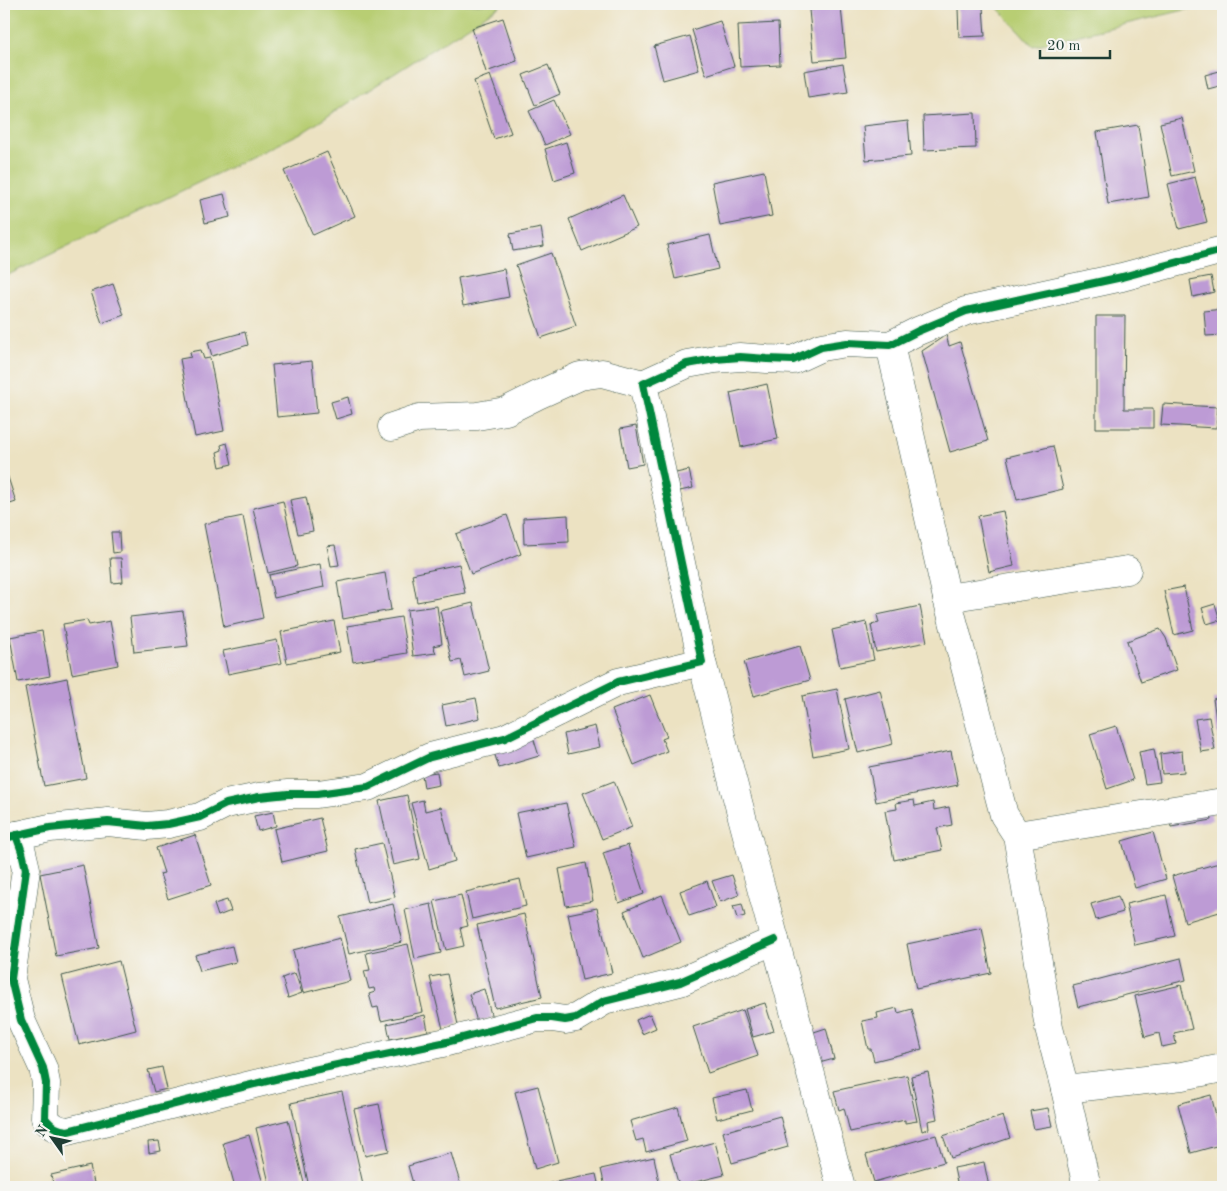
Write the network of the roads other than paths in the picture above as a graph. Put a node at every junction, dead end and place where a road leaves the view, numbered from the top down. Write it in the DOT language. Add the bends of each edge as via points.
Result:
graph roads {
  1 [pos="1223,250"];
  2 [pos="890,345"];
  3 [pos="644,384"];
  4 [pos="392,427"];
  5 [pos="1127,570"];
  6 [pos="947,598"];
  7 [pos="702,662"];
  8 [pos="1223,802"];
  9 [pos="1017,835"];
  10 [pos="10,836"];
  11 [pos="775,940"];
  12 [pos="1223,1068"];
  13 [pos="1065,1089"];
  14 [pos="841,1187"];
  15 [pos="1087,1187"];
  1 -- 2 [label="street" via="1122,277 966,311"];
  2 -- 3 [label="street" via="847,343 821,347 793,360 715,359 687,364"];
  2 -- 6 [label="street"];
  3 -- 4 [label="street" via="602,373 580,376 506,411 477,416 419,418"];
  3 -- 7 [label="street"];
  5 -- 6 [label="street"];
  6 -- 9 [label="street" via="1004,815"];
  7 -- 10 [label="street" via="618,682 505,738 430,757 368,786 316,794 259,797 226,804 200,817 168,824 147,826 108,822"];
  7 -- 11 [label="street"];
  8 -- 9 [label="street"];
  9 -- 13 [label="street" via="1049,1028"];
  10 -- 11 [label="street" via="22,852 26,869 11,979 21,1020 43,1068 45,1118 59,1130 68,1131 536,1018 576,1018 604,1001 680,982"];
  11 -- 14 [label="street"];
  12 -- 13 [label="street" via="1182,1076"];
  13 -- 15 [label="street"];
}
